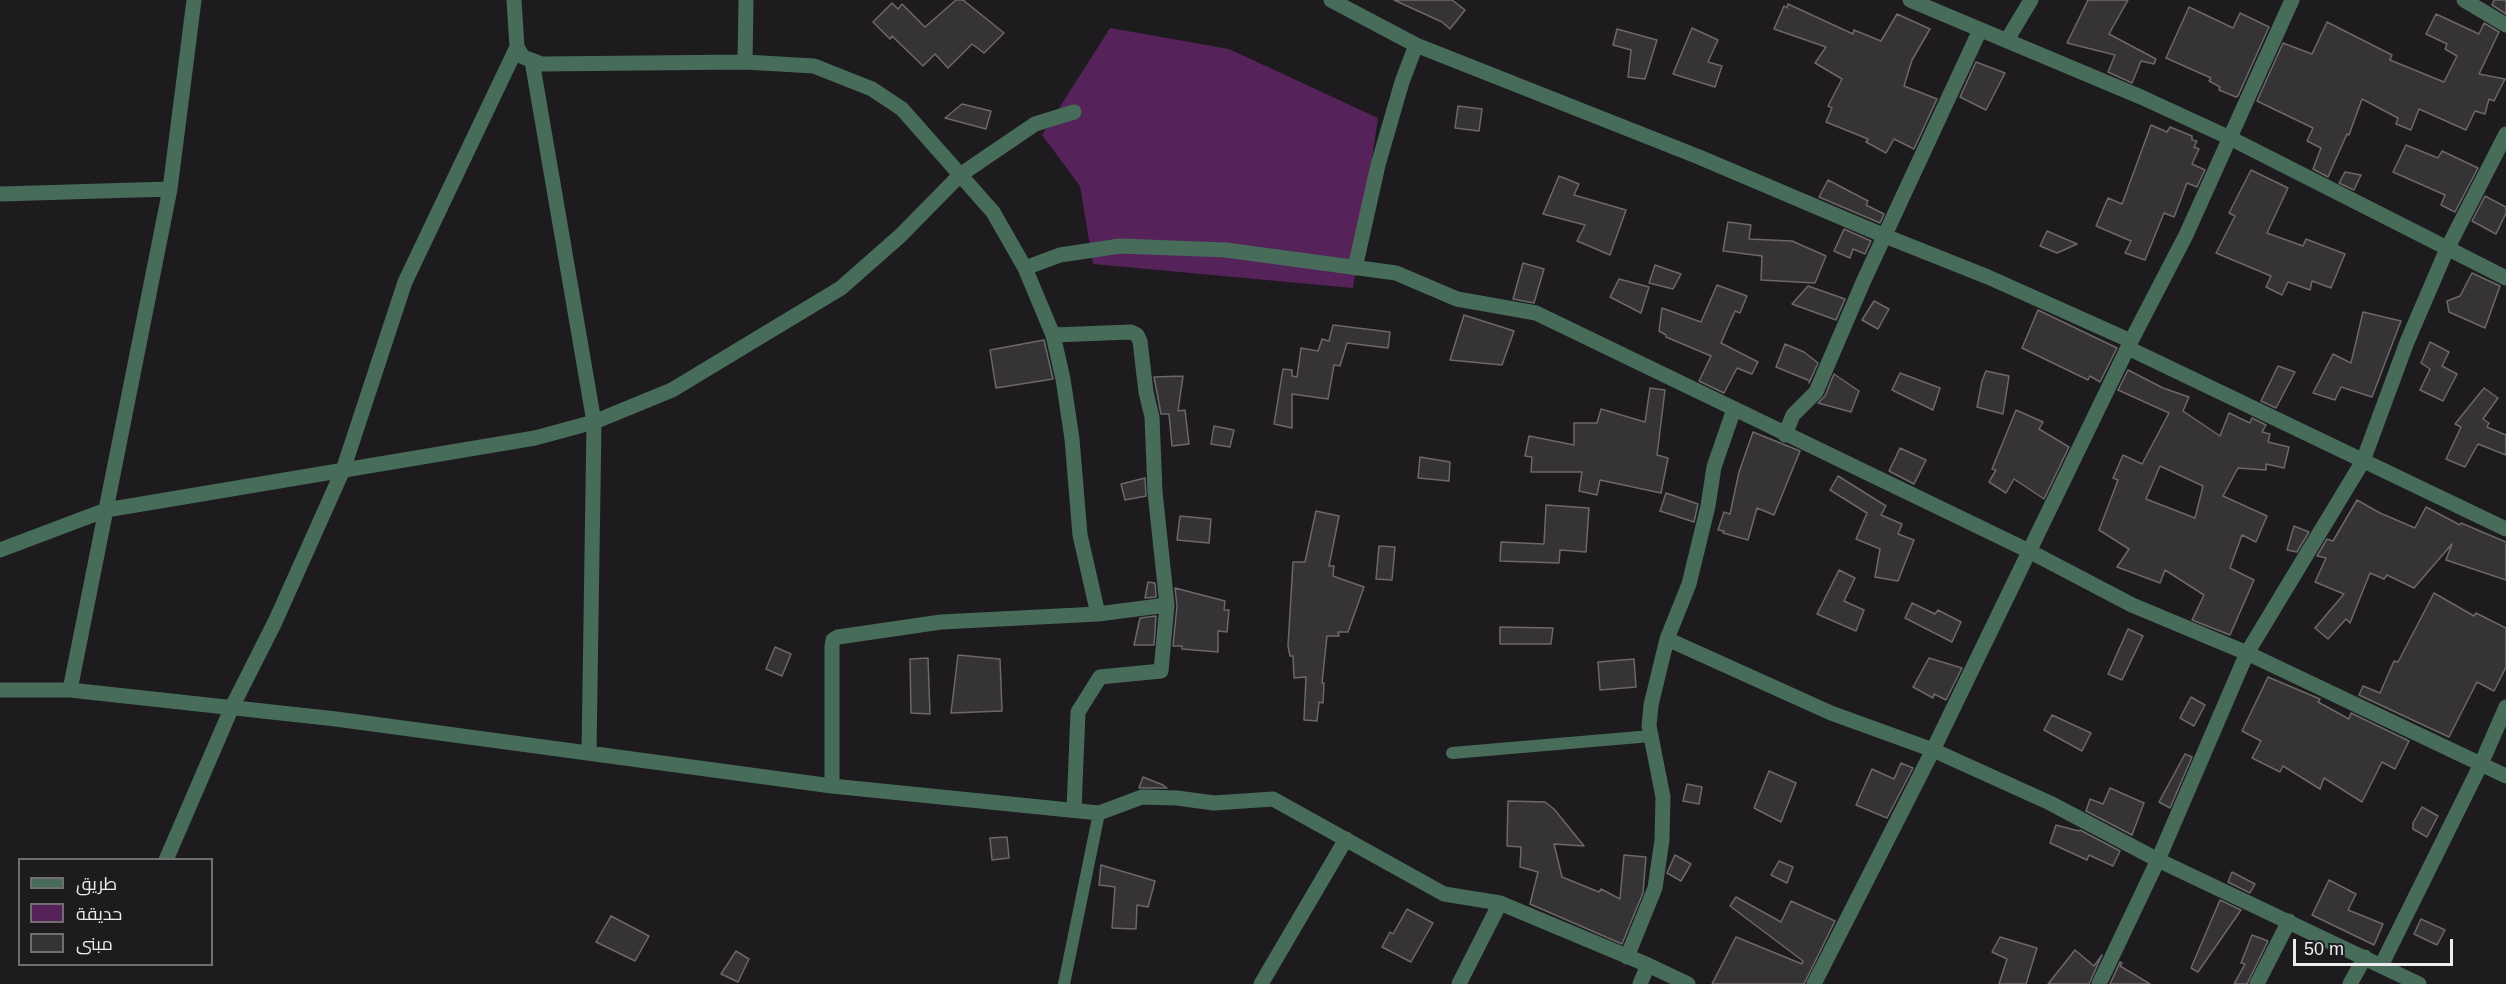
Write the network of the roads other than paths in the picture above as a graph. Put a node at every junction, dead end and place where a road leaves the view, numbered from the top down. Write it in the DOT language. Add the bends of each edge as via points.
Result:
graph roads {
  1 [pos="194,0"];
  2 [pos="513,0"];
  3 [pos="746,0"];
  4 [pos="1331,0"];
  5 [pos="1910,0"];
  6 [pos="2031,0"];
  7 [pos="2292,0"];
  8 [pos="2464,0"];
  9 [pos="2506,25"];
  10 [pos="1980,30"];
  11 [pos="2007,40"];
  12 [pos="1416,45"];
  13 [pos="517,47"];
  14 [pos="532,62"];
  15 [pos="745,62"];
  16 [pos="1074,112"];
  17 [pos="2506,134"];
  18 [pos="2230,138"];
  19 [pos="960,175"];
  20 [pos="170,189"];
  21 [pos="0,194"];
  22 [pos="1884,236"];
  23 [pos="2447,249"];
  24 [pos="1024,268"];
  25 [pos="1355,268"];
  26 [pos="2506,278"];
  27 [pos="1053,335"];
  28 [pos="2130,345"];
  29 [pos="1734,409"];
  30 [pos="594,422"];
  31 [pos="1785,435"];
  32 [pos="2363,461"];
  33 [pos="343,470"];
  34 [pos="106,510"];
  35 [pos="2506,529"];
  36 [pos="0,550"];
  37 [pos="2029,552"];
  38 [pos="1167,605"];
  39 [pos="1098,614"];
  40 [pos="1667,639"];
  41 [pos="2247,653"];
  42 [pos="0,690"];
  43 [pos="70,690"];
  44 [pos="232,707"];
  45 [pos="2506,707"];
  46 [pos="1651,736"];
  47 [pos="1933,750"];
  48 [pos="589,753"];
  49 [pos="1452,753"];
  50 [pos="2481,764"];
  51 [pos="2506,776"];
  52 [pos="832,786"];
  53 [pos="1074,810"];
  54 [pos="1099,813"];
  55 [pos="1346,839"];
  56 [pos="167,858"];
  57 [pos="2158,860"];
  58 [pos="1500,903"];
  59 [pos="2289,921"];
  60 [pos="1626,957"];
  61 [pos="2365,957"];
  62 [pos="1648,965"];
  63 [pos="2381,966"];
  64 [pos="1065,984"];
  65 [pos="1261,984"];
  66 [pos="1459,984"];
  67 [pos="1640,984"];
  68 [pos="1688,984"];
  69 [pos="1814,984"];
  70 [pos="2100,984"];
  71 [pos="2258,984"];
  72 [pos="2350,984"];
  73 [pos="2419,984"];
  1 -- 20 [label="street"];
  2 -- 13 [label="street"];
  3 -- 15 [label="street"];
  4 -- 12 [label="street"];
  5 -- 10 [label="street"];
  6 -- 11 [label="street"];
  7 -- 18 [label="street"];
  8 -- 9 [label="street"];
  10 -- 11 [label="street"];
  10 -- 22 [label="street"];
  11 -- 18 [label="street"];
  12 -- 22 [label="street" via="1699,157"];
  12 -- 25 [label="street" via="1378,165"];
  13 -- 14 [label="street"];
  13 -- 33 [label="street" via="405,282"];
  14 -- 15 [label="street" via="553,66"];
  14 -- 30 [label="street"];
  15 -- 19 [label="street" via="814,66 872,89 902,109"];
  16 -- 19 [label="street" via="1035,124"];
  17 -- 23 [label="street"];
  18 -- 23 [label="street"];
  18 -- 28 [label="street"];
  19 -- 24 [label="street" via="993,212"];
  19 -- 30 [label="street" via="842,288 672,390"];
  20 -- 21 [label="street"];
  20 -- 34 [label="street"];
  22 -- 28 [label="street" via="1988,277"];
  22 -- 31 [label="street" via="1816,392 1793,415"];
  23 -- 26 [label="street"];
  23 -- 32 [label="street"];
  24 -- 25 [label="street" via="1060,255 1120,246 1226,250"];
  24 -- 27 [label="street"];
  25 -- 29 [label="street" via="1396,273 1457,298 1536,313"];
  27 -- 38 [label="street" via="1131,332 1140,341 1152,417"];
  27 -- 39 [label="street" via="1072,439 1080,535"];
  28 -- 32 [label="street"];
  28 -- 37 [label="street"];
  29 -- 31 [label="street"];
  29 -- 40 [label="street" via="1714,467 1689,584"];
  30 -- 33 [label="street" via="535,438"];
  30 -- 48 [label="street"];
  31 -- 37 [label="street"];
  32 -- 35 [label="street"];
  32 -- 41 [label="street"];
  33 -- 34 [label="street"];
  33 -- 44 [label="street"];
  34 -- 36 [label="street"];
  34 -- 43 [label="street"];
  37 -- 41 [label="street" via="2132,605"];
  37 -- 47 [label="street"];
  38 -- 39 [label="street"];
  38 -- 53 [label="street" via="1161,671 1100,677 1078,712"];
  39 -- 52 [label="street" via="940,622 833,640"];
  40 -- 46 [label="street" via="1651,705"];
  40 -- 47 [label="street" via="1831,713"];
  41 -- 50 [label="street"];
  41 -- 57 [label="street"];
  42 -- 43 [label="street"];
  43 -- 44 [label="street"];
  44 -- 48 [label="street"];
  44 -- 56 [label="street"];
  45 -- 50 [label="street"];
  46 -- 49 [label="lane"];
  46 -- 60 [label="street" via="1663,797 1662,840 1655,888"];
  47 -- 57 [label="street" via="2049,803"];
  47 -- 69 [label="street"];
  48 -- 52 [label="street"];
  50 -- 51 [label="street"];
  50 -- 63 [label="street"];
  52 -- 53 [label="street"];
  53 -- 54 [label="street"];
  54 -- 55 [label="street" via="1142,797 1214,803 1274,799"];
  54 -- 64 [label="lane"];
  55 -- 58 [label="street" via="1444,894"];
  55 -- 65 [label="street"];
  57 -- 59 [label="street"];
  57 -- 70 [label="street"];
  58 -- 60 [label="street"];
  58 -- 66 [label="street"];
  59 -- 61 [label="street"];
  59 -- 71 [label="street"];
  60 -- 62 [label="street"];
  61 -- 63 [label="street"];
  61 -- 72 [label="street"];
  62 -- 67 [label="street"];
  62 -- 68 [label="street"];
  63 -- 73 [label="street"];
}
